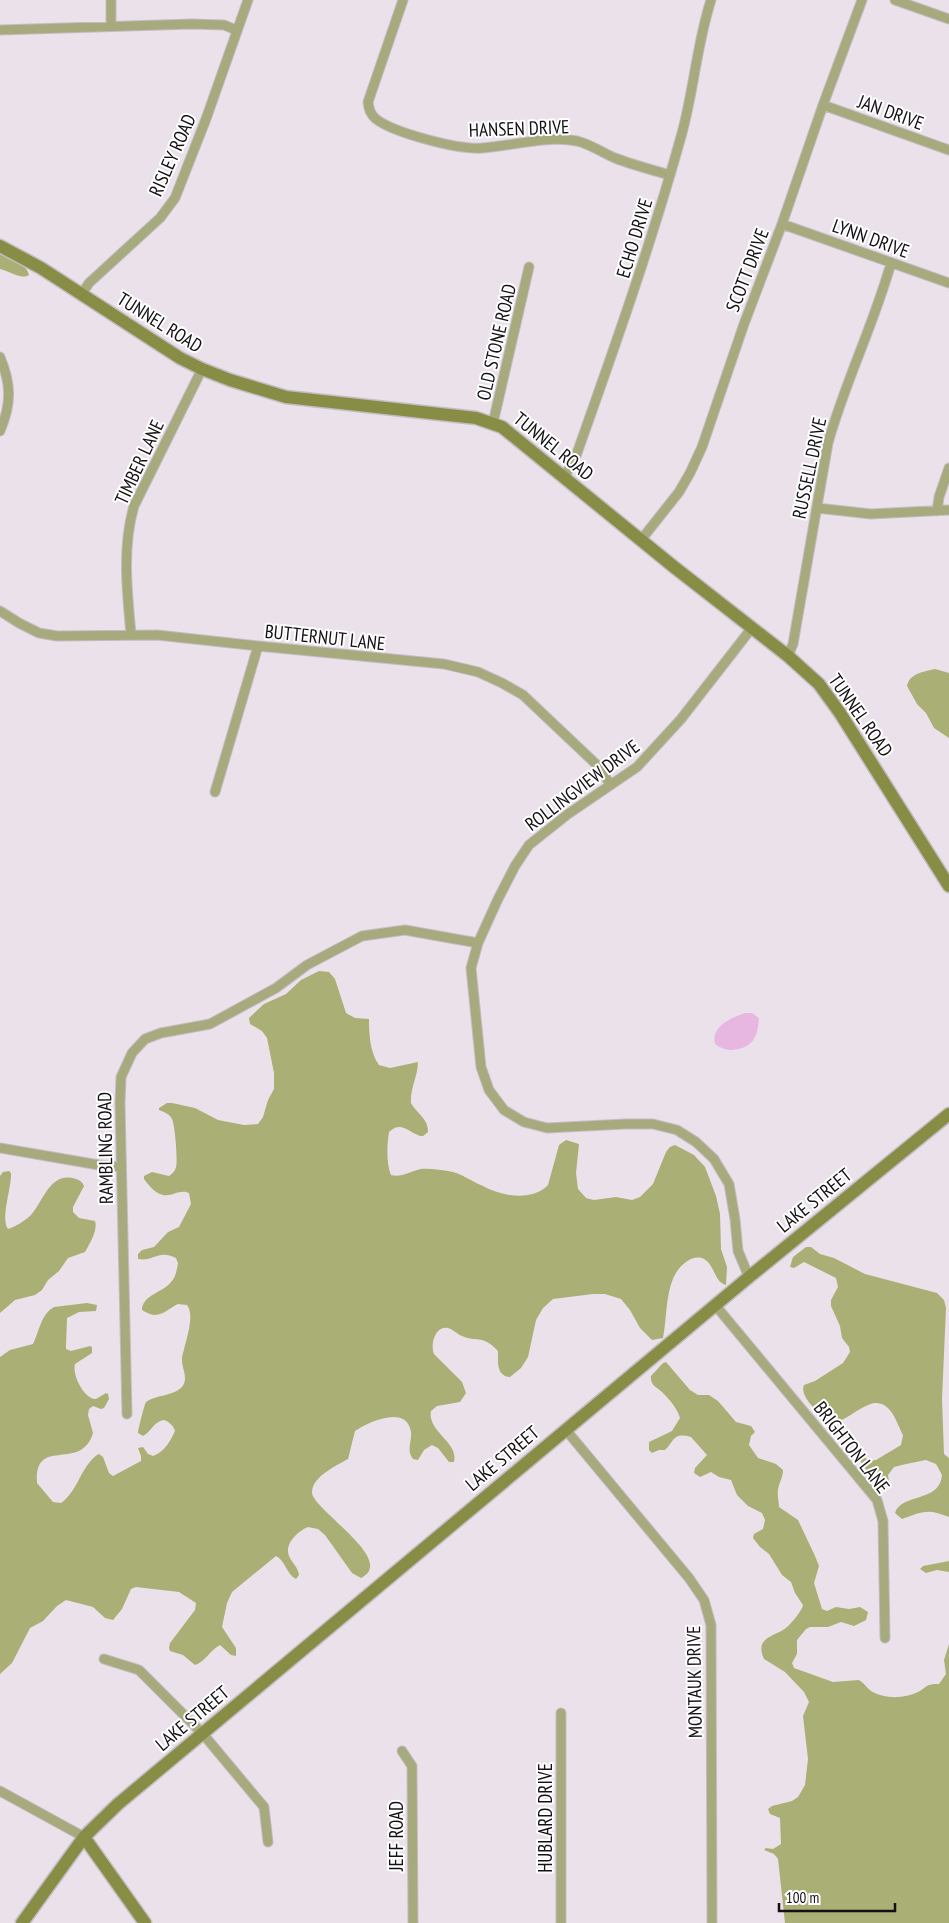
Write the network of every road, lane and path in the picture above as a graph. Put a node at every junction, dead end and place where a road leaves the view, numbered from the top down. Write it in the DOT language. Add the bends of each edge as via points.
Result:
graph roads {
  1 [pos="111,0"];
  2 [pos="248,0"];
  3 [pos="403,0"];
  4 [pos="711,0"];
  5 [pos="862,0"];
  6 [pos="895,0"];
  7 [pos="949,19"];
  8 [pos="112,26"];
  9 [pos="0,30"];
  10 [pos="236,30"];
  11 [pos="823,105"];
  12 [pos="949,150"];
  13 [pos="670,175"];
  14 [pos="782,224"];
  15 [pos="0,246"];
  16 [pos="891,263"];
  17 [pos="529,267"];
  18 [pos="949,283"];
  19 [pos="81,295"];
  20 [pos="0,357"];
  21 [pos="202,369"];
  22 [pos="493,423"];
  23 [pos="0,430"];
  24 [pos="949,468"];
  25 [pos="564,478"];
  26 [pos="817,508"];
  27 [pos="937,510"];
  28 [pos="949,510"];
  29 [pos="641,540"];
  30 [pos="0,611"];
  31 [pos="752,629"];
  32 [pos="131,634"];
  33 [pos="258,646"];
  34 [pos="788,656"];
  35 [pos="610,784"];
  36 [pos="215,792"];
  37 [pos="949,886"];
  38 [pos="478,943"];
  39 [pos="949,1114"];
  40 [pos="0,1148"];
  41 [pos="121,1167"];
  42 [pos="749,1277"];
  43 [pos="716,1306"];
  44 [pos="127,1414"];
  45 [pos="566,1430"];
  46 [pos="885,1638"];
  47 [pos="104,1659"];
  48 [pos="561,1713"];
  49 [pos="203,1734"];
  50 [pos="402,1751"];
  51 [pos="0,1791"];
  52 [pos="84,1837"];
  53 [pos="268,1842"];
  54 [pos="22,1923"];
  55 [pos="145,1923"];
  56 [pos="413,1923"];
  57 [pos="561,1923"];
  58 [pos="712,1923"];
  1 -- 8 [label="street"];
  2 -- 10 [label="street, RISLEY ROAD"];
  3 -- 13 [label="street, HANSEN DRIVE" via="368,102 375,119 420,137 464,148 564,140 579,142 615,158"];
  4 -- 13 [label="street, ECHO DRIVE"];
  5 -- 11 [label="street, SCOTT DRIVE"];
  6 -- 7 [label="street"];
  8 -- 9 [label="street"];
  8 -- 10 [label="street" via="224,25"];
  10 -- 19 [label="street, RISLEY ROAD" via="175,198 160,218 89,283"];
  11 -- 12 [label="street, JAN DRIVE"];
  11 -- 14 [label="street, SCOTT DRIVE"];
  13 -- 25 [label="street, ECHO DRIVE" via="617,340 576,456"];
  14 -- 16 [label="street, LYNN DRIVE"];
  14 -- 29 [label="street, SCOTT DRIVE" via="702,447 680,492"];
  15 -- 19 [label="street, TUNNEL ROAD"];
  16 -- 18 [label="street, LYNN DRIVE"];
  16 -- 26 [label="street, RUSSELL DRIVE" via="883,293 835,416"];
  17 -- 22 [label="street, OLD STONE ROAD"];
  19 -- 21 [label="street, TUNNEL ROAD"];
  20 -- 23 [label="street" via="9,383 9,406"];
  21 -- 22 [label="street, TUNNEL ROAD" via="286,398 476,418"];
  21 -- 32 [label="street, TIMBER LANE" via="134,506 128,526 126,575"];
  22 -- 25 [label="street, TUNNEL ROAD" via="522,442"];
  24 -- 27 [label="street"];
  25 -- 29 [label="street, TUNNEL ROAD"];
  26 -- 27 [label="street" via="871,514"];
  26 -- 34 [label="street, RUSSELL DRIVE" via="793,644"];
  27 -- 28 [label="street"];
  29 -- 31 [label="street, TUNNEL ROAD"];
  30 -- 32 [label="street, BUTTERNUT LANE" via="40,633 57,636"];
  31 -- 34 [label="street, TUNNEL ROAD"];
  31 -- 35 [label="street, ROLLINGVIEW DRIVE" via="661,743 637,767"];
  32 -- 33 [label="street, BUTTERNUT LANE"];
  33 -- 35 [label="street, BUTTERNUT LANE" via="444,664 478,672 523,695 597,765"];
  33 -- 36 [label="street"];
  34 -- 37 [label="street, TUNNEL ROAD" via="819,684 840,713"];
  35 -- 38 [label="street, ROLLINGVIEW DRIVE" via="529,846 514,866"];
  38 -- 41 [label="street, RAMBLING ROAD" via="405,930 362,936 210,1024 145,1039 132,1053 121,1077"];
  38 -- 42 [label="street, ROLLINGVIEW DRIVE" via="471,968 480,1067 489,1090 504,1110 524,1122 548,1128 653,1124 677,1130 696,1142 714,1159 729,1184 738,1251"];
  39 -- 42 [label="street, LAKE STREET"];
  40 -- 41 [label="street"];
  41 -- 44 [label="street, RAMBLING ROAD"];
  42 -- 43 [label="street, LAKE STREET"];
  43 -- 45 [label="street, LAKE STREET"];
  43 -- 46 [label="street, BRIGHTON LANE" via="877,1500 883,1521"];
  45 -- 49 [label="street, LAKE STREET"];
  45 -- 58 [label="street, MONTAUK DRIVE" via="704,1600 711,1625"];
  47 -- 49 [label="street" via="139,1670"];
  48 -- 57 [label="street, HUBLARD DRIVE"];
  49 -- 52 [label="street, LAKE STREET" via="118,1804"];
  49 -- 53 [label="street" via="264,1807"];
  50 -- 56 [label="street, JEFF ROAD" via="412,1766"];
  51 -- 52 [label="street"];
  52 -- 54 [label="street, LAKE STREET"];
  52 -- 55 [label="street"];
}
